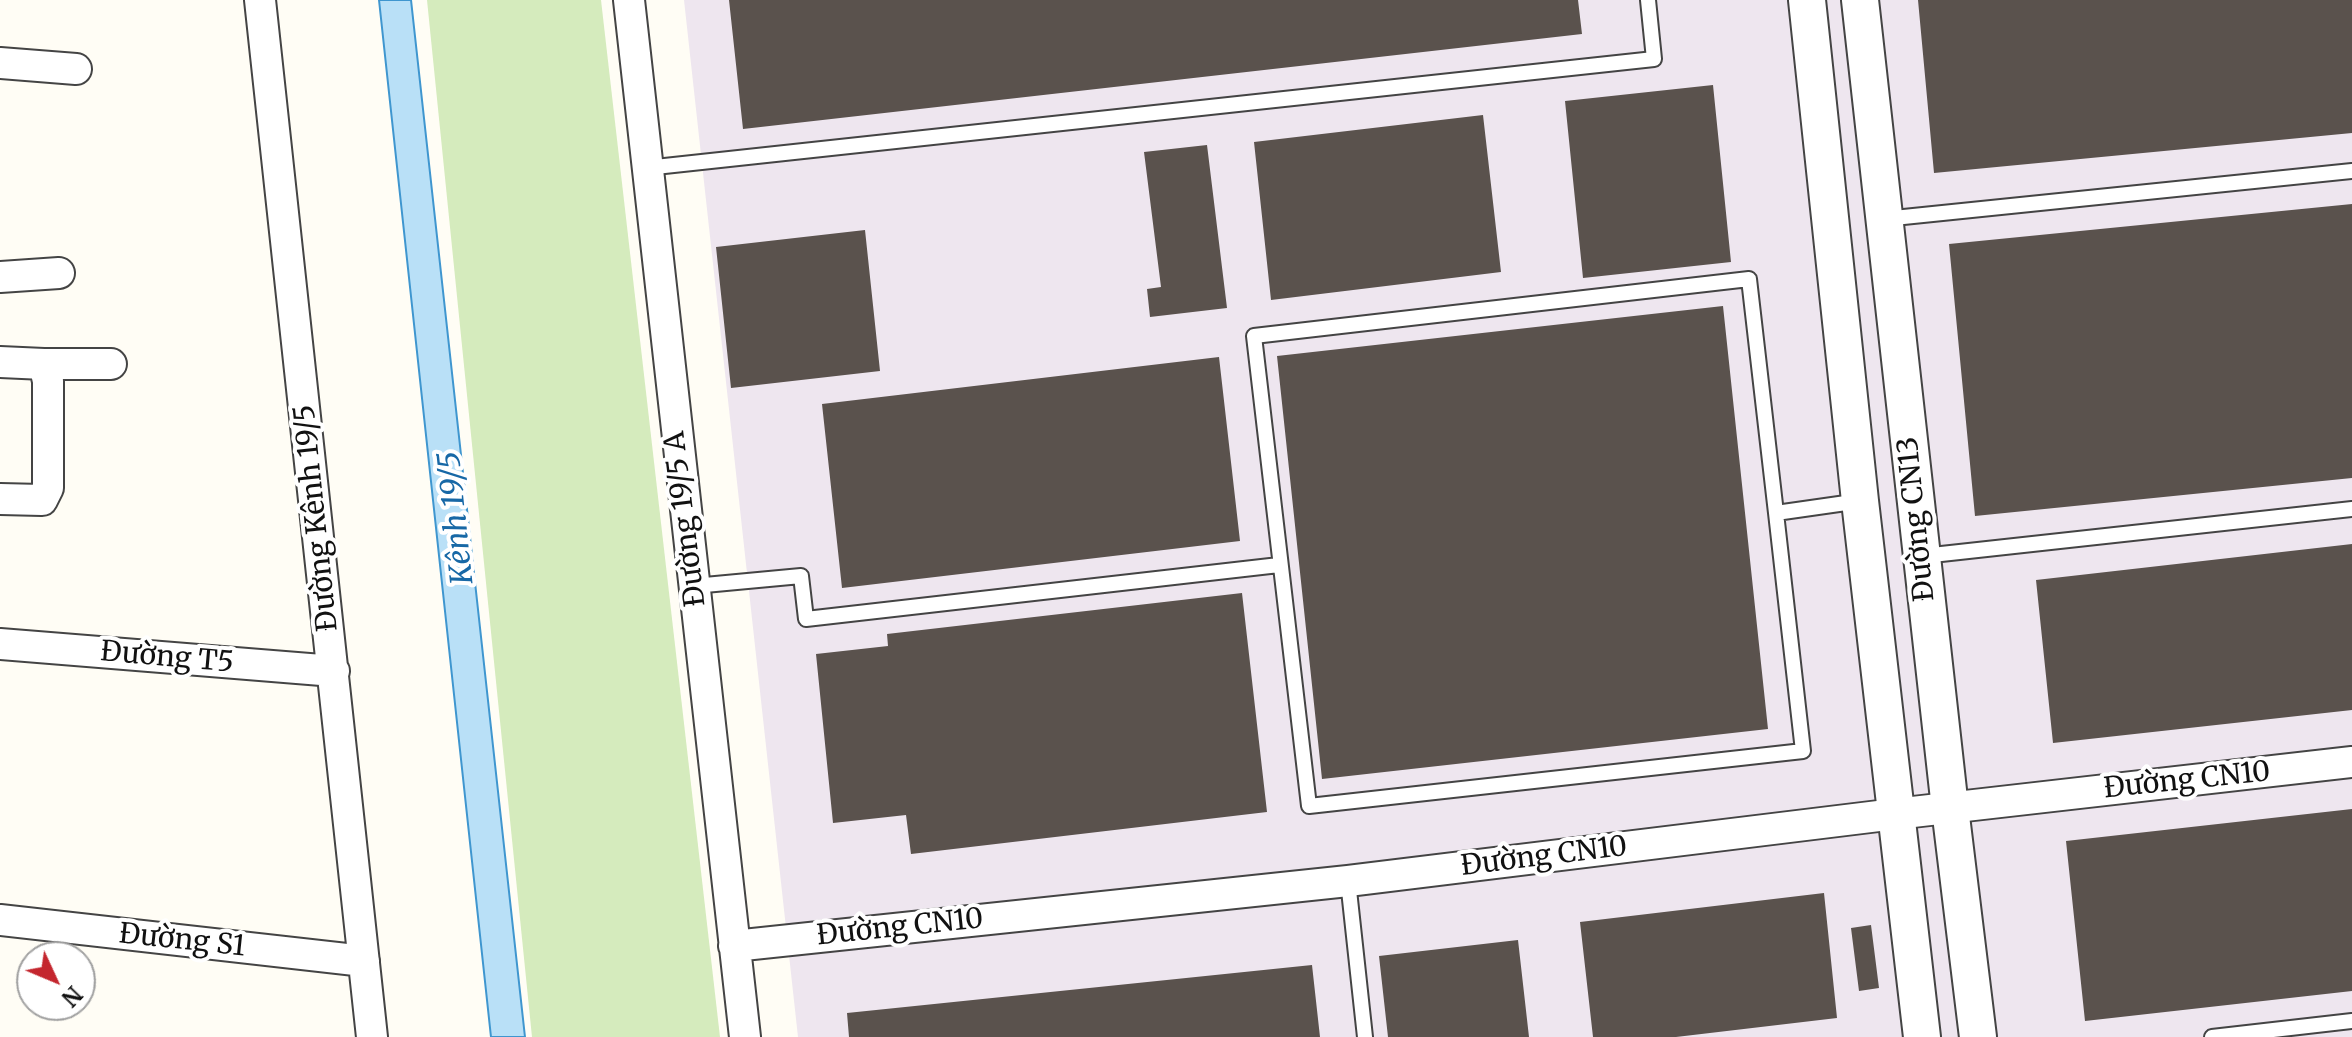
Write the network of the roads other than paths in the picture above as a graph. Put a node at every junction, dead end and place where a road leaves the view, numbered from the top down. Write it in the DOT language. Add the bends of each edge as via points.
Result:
graph roads {
  1 [pos="260,0"];
  2 [pos="629,0"];
  3 [pos="1648,0"];
  4 [pos="1807,0"];
  5 [pos="1860,0"];
  6 [pos="0,63"];
  7 [pos="76,69"];
  8 [pos="646,168"];
  9 [pos="2352,171"];
  10 [pos="1883,219"];
  11 [pos="59,273"];
  12 [pos="0,277"];
  13 [pos="0,362"];
  14 [pos="44,364"];
  15 [pos="111,364"];
  16 [pos="0,499"];
  17 [pos="1860,501"];
  18 [pos="2352,509"];
  19 [pos="1776,513"];
  20 [pos="1921,557"];
  21 [pos="1279,565"];
  22 [pos="694,586"];
  23 [pos="0,644"];
  24 [pos="334,671"];
  25 [pos="2352,762"];
  26 [pos="1950,808"];
  27 [pos="1895,814"];
  28 [pos="1348,881"];
  29 [pos="0,920"];
  30 [pos="734,946"];
  31 [pos="364,961"];
  32 [pos="2352,1021"];
  33 [pos="372,1037"];
  34 [pos="745,1037"];
  35 [pos="1365,1037"];
  36 [pos="1922,1037"];
  37 [pos="1978,1037"];
  38 [pos="2212,1037"];
  1 -- 24 [label="street, Đường Kênh 19/5"];
  2 -- 8 [label="street, Đường 19/5 A"];
  3 -- 8 [label="lane" via="1654,59"];
  4 -- 17 [label="street, Đường CN13"];
  5 -- 10 [label="street, Đường CN13"];
  6 -- 7 [label="street"];
  8 -- 22 [label="street, Đường 19/5 A"];
  9 -- 10 [label="lane"];
  10 -- 20 [label="street, Đường CN13"];
  11 -- 12 [label="street"];
  13 -- 14 [label="street"];
  14 -- 15 [label="street"];
  14 -- 16 [label="street" via="48,488 42,500"];
  17 -- 19 [label="lane"];
  17 -- 27 [label="street, Đường CN13"];
  18 -- 20 [label="lane"];
  19 -- 21 [label="lane" via="1749,279 1254,336"];
  19 -- 21 [label="lane" via="1803,751 1309,806"];
  20 -- 26 [label="street, Đường CN13"];
  21 -- 22 [label="lane" via="806,619 801,576"];
  22 -- 30 [label="street, Đường 19/5 A"];
  23 -- 24 [label="street, Đường T5"];
  24 -- 31 [label="street, Đường Kênh 19/5"];
  25 -- 26 [label="street, Đường CN10"];
  26 -- 27 [label="street, Đường CN10"];
  26 -- 37 [label="street, Đường CN13"];
  27 -- 28 [label="street, Đường CN10"];
  27 -- 36 [label="street, Đường CN13"];
  28 -- 30 [label="street, Đường CN10"];
  28 -- 35 [label="lane"];
  29 -- 31 [label="street, Đường S1"];
  30 -- 34 [label="street, Đường 19/5 A"];
  31 -- 33 [label="street, Đường Kênh 19/5"];
  32 -- 38 [label="lane"];
}
